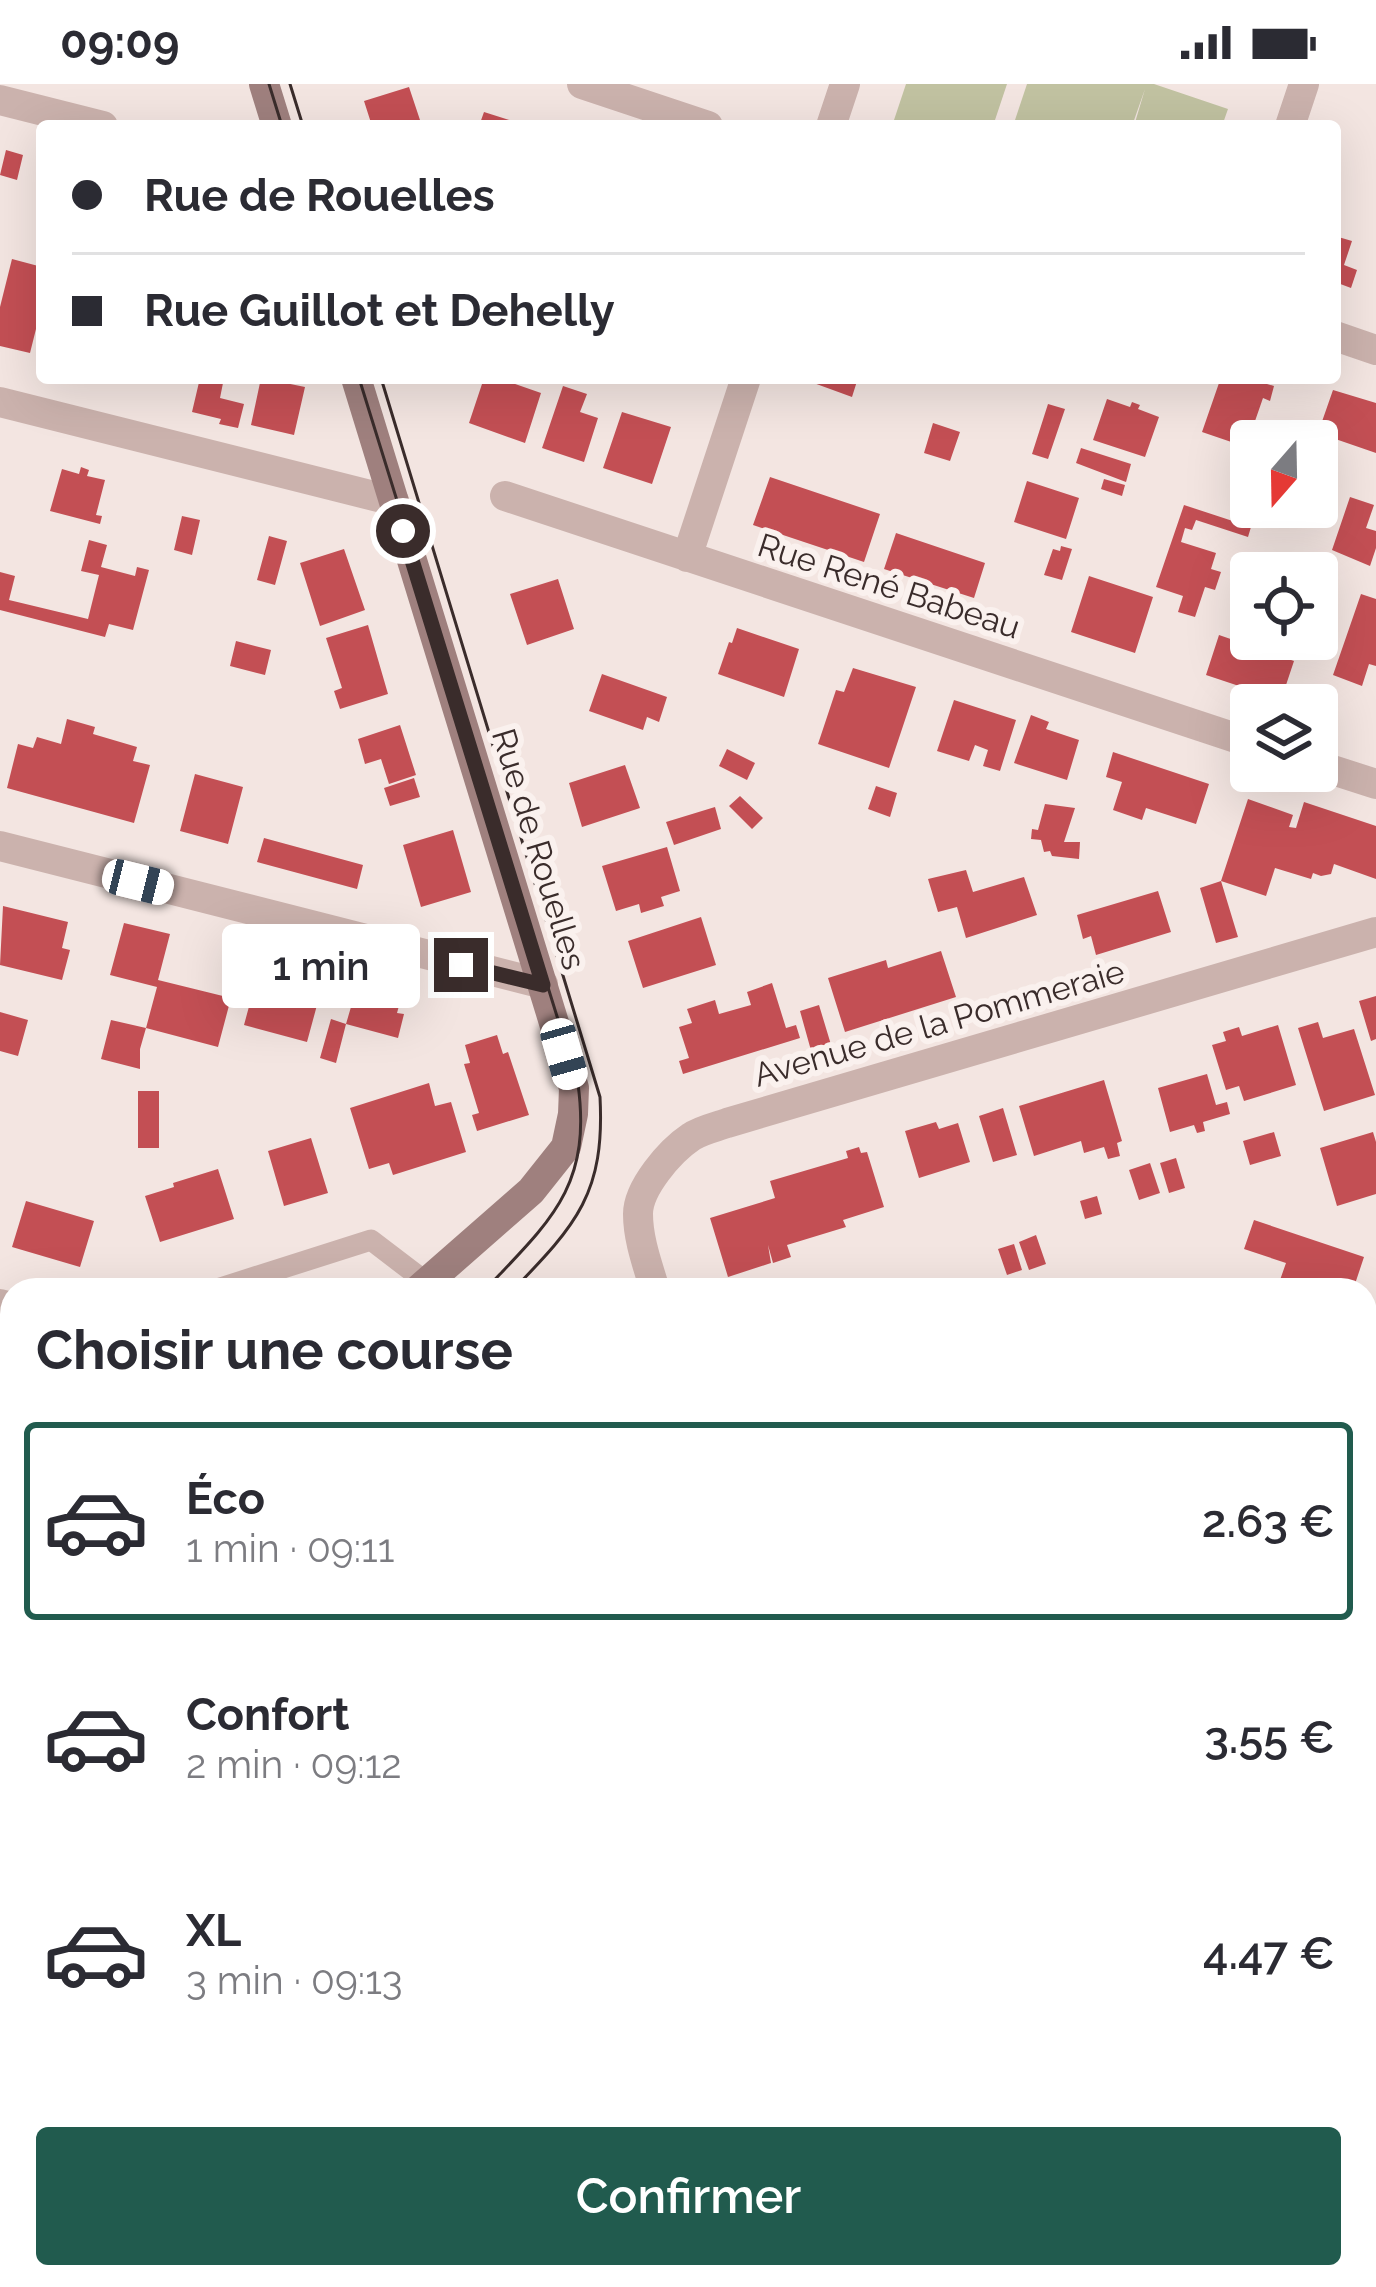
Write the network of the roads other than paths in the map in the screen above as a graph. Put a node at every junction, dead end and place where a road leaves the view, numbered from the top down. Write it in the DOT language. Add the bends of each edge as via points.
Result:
graph roads {
  1 [pos="264,84"];
  2 [pos="583,84"];
  3 [pos="845,84"];
  4 [pos="1304,84"];
  5 [pos="0,100"];
  6 [pos="79,120"];
  7 [pos="275,120"];
  8 [pos="690,120"];
  9 [pos="834,120"];
  10 [pos="1292,120"];
  11 [pos="1341,338"];
  12 [pos="1376,350"];
  13 [pos="358,384"];
  14 [pos="744,384"];
  15 [pos="0,401"];
  16 [pos="505,496"];
  17 [pos="394,501"];
  18 [pos="687,557"];
  19 [pos="1230,736"];
  20 [pos="1338,771"];
  21 [pos="1376,784"];
  22 [pos="0,846"];
  23 [pos="1376,932"];
  24 [pos="543,985"];
  25 [pos="252,1278"];
  26 [pos="413,1278"];
  27 [pos="431,1278"];
  28 [pos="651,1278"];
  1 -- 7 [label="street"];
  2 -- 8 [label="street"];
  3 -- 9 [label="street"];
  4 -- 10 [label="street"];
  5 -- 6 [label="street"];
  11 -- 12 [label="street"];
  13 -- 17 [label="street, Rue de Rouelles"];
  14 -- 18 [label="street"];
  15 -- 17 [label="street"];
  16 -- 18 [label="street, Rue René Babeau"];
  17 -- 24 [label="street, Rue de Rouelles"];
  18 -- 19 [label="street, Rue René Babeau"];
  20 -- 21 [label="street"];
  22 -- 24 [label="street"];
  23 -- 28 [label="street, Avenue de la Pommeraie" via="693,1135 646,1186 638,1209"];
  24 -- 27 [label="street, Rue de Rouelles" via="574,1088 566,1147 531,1191"];
  25 -- 26 [label="lane" via="371,1240"];
}
